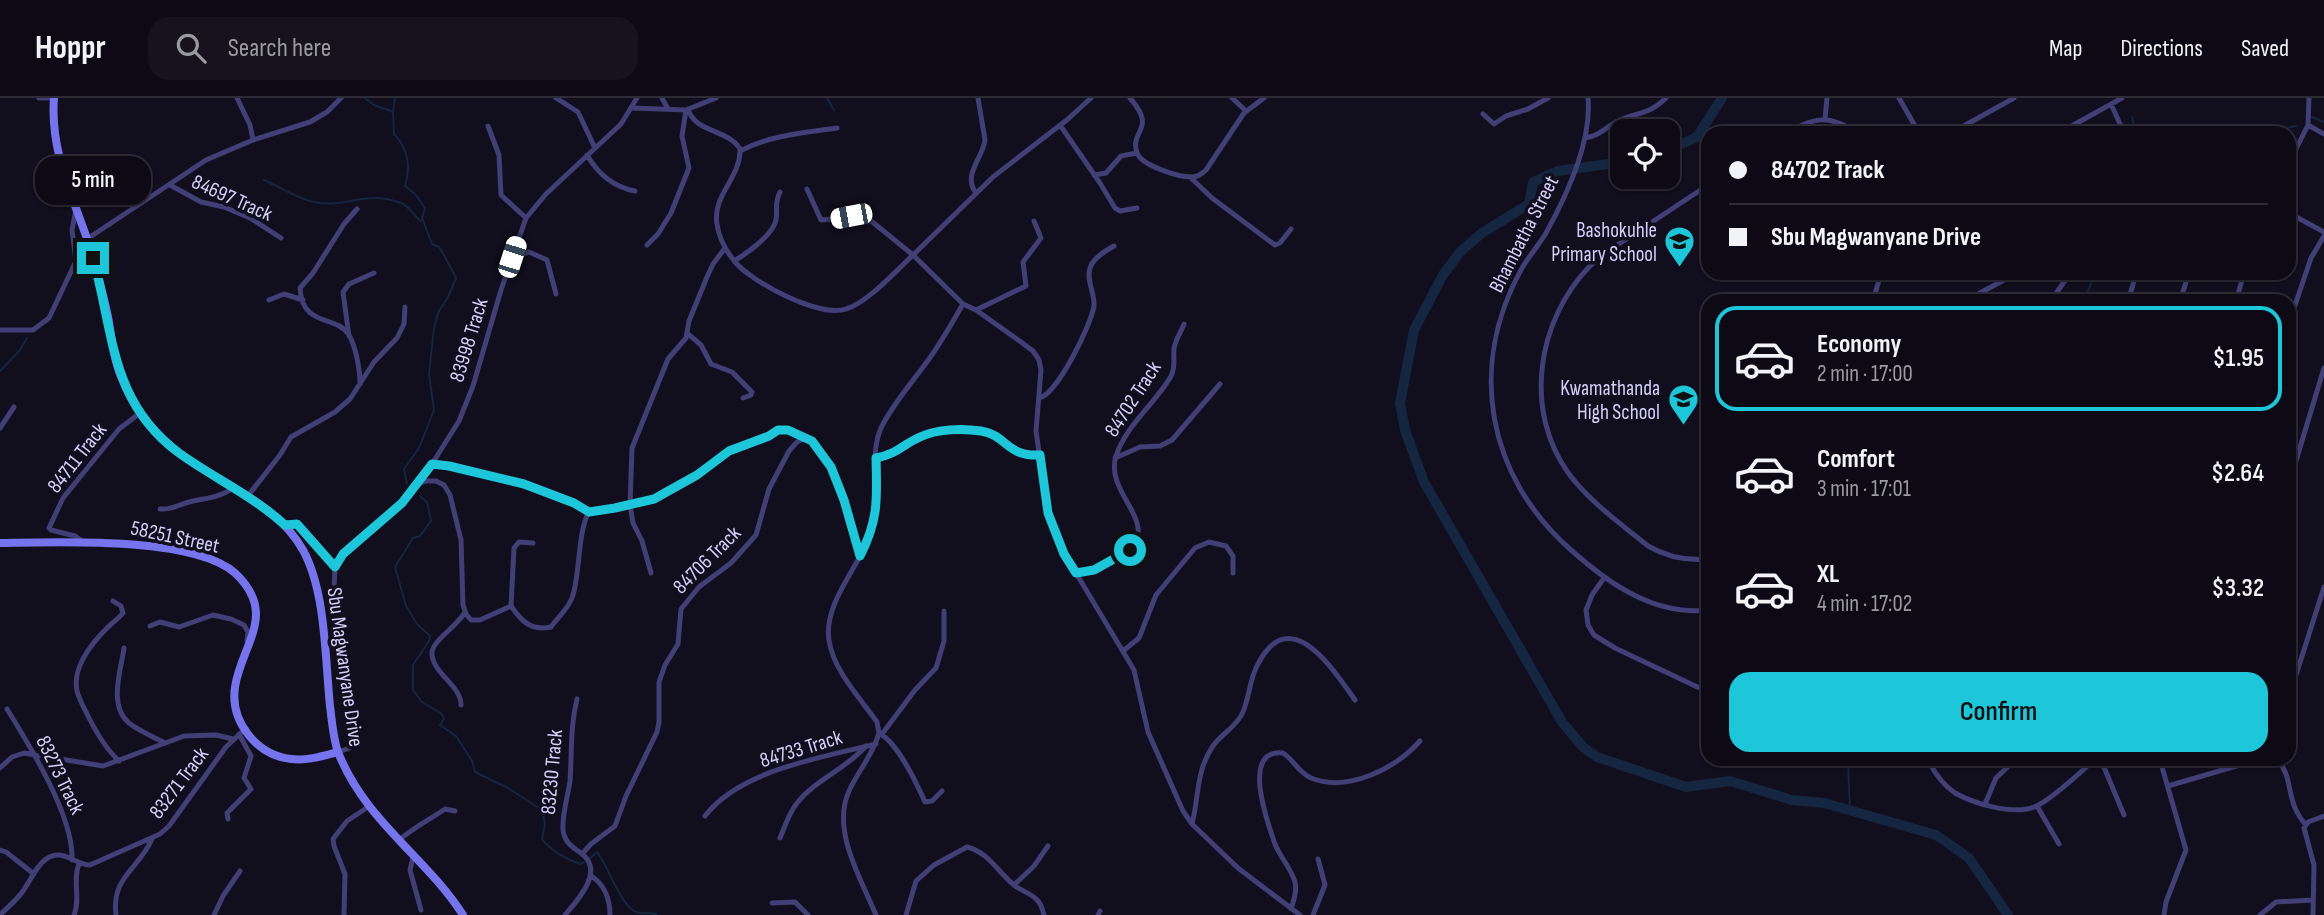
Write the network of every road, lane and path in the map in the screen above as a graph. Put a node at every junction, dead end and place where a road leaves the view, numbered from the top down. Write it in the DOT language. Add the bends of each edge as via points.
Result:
graph roads {
  1 [pos="39,98"];
  2 [pos="52,98"];
  3 [pos="237,98"];
  4 [pos="341,98"];
  5 [pos="556,98"];
  6 [pos="638,98"];
  7 [pos="662,98"];
  8 [pos="716,98"];
  9 [pos="978,98"];
  10 [pos="1091,98"];
  11 [pos="1130,98"];
  12 [pos="1232,98"];
  13 [pos="1264,98"];
  14 [pos="1548,98"];
  15 [pos="1588,98"];
  16 [pos="1666,98"];
  17 [pos="1827,98"];
  18 [pos="2014,98"];
  19 [pos="2122,98"];
  20 [pos="2309,98"];
  21 [pos="1902,99"];
  22 [pos="2111,104"];
  23 [pos="632,108"];
  24 [pos="668,109"];
  25 [pos="687,110"];
  26 [pos="1246,111"];
  27 [pos="1483,114"];
  28 [pos="1825,119"];
  29 [pos="1060,125"];
  30 [pos="2308,125"];
  31 [pos="488,126"];
  32 [pos="1800,126"];
  33 [pos="1845,126"];
  34 [pos="1916,126"];
  35 [pos="1964,126"];
  36 [pos="2072,126"];
  37 [pos="2121,126"];
  38 [pos="837,128"];
  39 [pos="2324,134"];
  40 [pos="1585,135"];
  41 [pos="253,140"];
  42 [pos="595,148"];
  43 [pos="2296,149"];
  44 [pos="740,151"];
  45 [pos="1137,153"];
  46 [pos="587,155"];
  47 [pos="1094,175"];
  48 [pos="1190,177"];
  49 [pos="170,185"];
  50 [pos="807,189"];
  51 [pos="1701,190"];
  52 [pos="635,191"];
  53 [pos="780,192"];
  54 [pos="976,193"];
  55 [pos="1137,208"];
  56 [pos="76,209"];
  57 [pos="357,209"];
  58 [pos="2296,217"];
  59 [pos="526,218"];
  60 [pos="1034,221"];
  61 [pos="1291,229"];
  62 [pos="2324,234"];
  63 [pos="281,238"];
  64 [pos="87,239"];
  65 [pos="647,244"];
  66 [pos="1114,246"];
  67 [pos="725,248"];
  68 [pos="912,256"];
  69 [pos="512,257"];
  70 [pos="734,261"];
  71 [pos="374,273"];
  72 [pos="2004,280"];
  73 [pos="556,294"];
  74 [pos="1978,294"];
  75 [pos="269,300"];
  76 [pos="303,300"];
  77 [pos="2296,302"];
  78 [pos="963,304"];
  79 [pos="405,307"];
  80 [pos="976,310"];
  81 [pos="1184,324"];
  82 [pos="0,330"];
  83 [pos="687,332"];
  84 [pos="349,336"];
  85 [pos="2324,368"];
  86 [pos="360,384"];
  87 [pos="1220,384"];
  88 [pos="743,398"];
  89 [pos="1039,398"];
  90 [pos="14,407"];
  91 [pos="140,412"];
  92 [pos="0,428"];
  93 [pos="804,439"];
  94 [pos="1040,455"];
  95 [pos="876,458"];
  96 [pos="1115,458"];
  97 [pos="2296,461"];
  98 [pos="432,464"];
  99 [pos="418,484"];
  100 [pos="234,488"];
  101 [pos="247,497"];
  102 [pos="630,505"];
  103 [pos="160,509"];
  104 [pos="589,512"];
  105 [pos="285,525"];
  106 [pos="83,542"];
  107 [pos="533,542"];
  108 [pos="0,543"];
  109 [pos="860,556"];
  110 [pos="1701,559"];
  111 [pos="334,570"];
  112 [pos="651,573"];
  113 [pos="1076,573"];
  114 [pos="1233,573"];
  115 [pos="1604,578"];
  116 [pos="2324,590"];
  117 [pos="113,601"];
  118 [pos="511,606"];
  119 [pos="1701,610"];
  120 [pos="944,611"];
  121 [pos="465,612"];
  122 [pos="150,626"];
  123 [pos="124,648"];
  124 [pos="1123,651"];
  125 [pos="243,664"];
  126 [pos="2296,676"];
  127 [pos="1701,689"];
  128 [pos="577,699"];
  129 [pos="1355,700"];
  130 [pos="461,705"];
  131 [pos="7,709"];
  132 [pos="239,734"];
  133 [pos="881,734"];
  134 [pos="1420,741"];
  135 [pos="163,742"];
  136 [pos="876,744"];
  137 [pos="866,746"];
  138 [pos="338,752"];
  139 [pos="34,755"];
  140 [pos="119,761"];
  141 [pos="1932,766"];
  142 [pos="2009,766"];
  143 [pos="2087,766"];
  144 [pos="2103,766"];
  145 [pos="2162,766"];
  146 [pos="2236,766"];
  147 [pos="2282,766"];
  148 [pos="0,768"];
  149 [pos="2168,786"];
  150 [pos="942,791"];
  151 [pos="1985,804"];
  152 [pos="2037,806"];
  153 [pos="368,807"];
  154 [pos="455,811"];
  155 [pos="705,816"];
  156 [pos="2124,816"];
  157 [pos="2324,816"];
  158 [pos="228,819"];
  159 [pos="1192,824"];
  160 [pos="2305,825"];
  161 [pos="780,838"];
  162 [pos="152,839"];
  163 [pos="398,841"];
  164 [pos="2059,844"];
  165 [pos="1048,846"];
  166 [pos="0,850"];
  167 [pos="582,854"];
  168 [pos="413,857"];
  169 [pos="1318,859"];
  170 [pos="72,860"];
  171 [pos="79,864"];
  172 [pos="240,871"];
  173 [pos="34,874"];
  174 [pos="590,876"];
  175 [pos="1014,885"];
  176 [pos="2313,900"];
  177 [pos="772,903"];
  178 [pos="1291,909"];
  179 [pos="421,911"];
  180 [pos="566,914"];
  181 [pos="0,915"];
  182 [pos="74,915"];
  183 [pos="116,915"];
  184 [pos="214,915"];
  185 [pos="344,915"];
  186 [pos="463,915"];
  187 [pos="610,915"];
  188 [pos="808,915"];
  189 [pos="876,915"];
  190 [pos="906,915"];
  191 [pos="1044,915"];
  192 [pos="1300,915"];
  193 [pos="1313,915"];
  194 [pos="2164,915"];
  195 [pos="2260,915"];
  196 [pos="2313,915"];
  1 -- 2 [label="street"];
  2 -- 56 [label="main road, Sbu Magwanyane Drive" via="55,146"];
  3 -- 41 [label="street"];
  4 -- 41 [label="street" via="310,122"];
  5 -- 42 [label="street" via="578,111"];
  6 -- 23 [label="street, 83998 Track"];
  7 -- 24 [label="street"];
  8 -- 25 [label="street"];
  9 -- 54 [label="street" via="985,145 971,182"];
  10 -- 29 [label="street"];
  11 -- 45 [label="street" via="1144,120"];
  12 -- 26 [label="street"];
  13 -- 26 [label="street"];
  14 -- 27 [label="street" via="1494,124"];
  15 -- 40 [label="street, Bhambatha Street"];
  16 -- 40 [label="street" via="1652,110 1618,121 1597,136"];
  17 -- 28 [label="street"];
  18 -- 35 [label="street"];
  19 -- 22 [label="street"];
  20 -- 30 [label="street"];
  21 -- 34 [label="street"];
  22 -- 36 [label="street"];
  22 -- 37 [label="street"];
  23 -- 24 [label="street"];
  23 -- 42 [label="street, 83998 Track"];
  24 -- 25 [label="street"];
  25 -- 44 [label="street" via="693,120 732,140"];
  25 -- 65 [label="street" via="682,136 689,168 667,221"];
  26 -- 48 [label="street" via="1206,170"];
  28 -- 32 [label="street"];
  28 -- 33 [label="street"];
  29 -- 47 [label="street"];
  29 -- 54 [label="street"];
  30 -- 39 [label="street"];
  30 -- 43 [label="street"];
  31 -- 59 [label="street" via="499,155 501,195"];
  38 -- 44 [label="street" via="794,133"];
  40 -- 115 [label="street, Bhambatha Street" via="1550,224 1506,302 1495,335 1491,384 1501,448 1518,487 1548,528"];
  41 -- 49 [label="street" via="206,160"];
  42 -- 46 [label="street, 83998 Track"];
  44 -- 67 [label="street" via="716,210"];
  45 -- 47 [label="street" via="1121,156 1106,173"];
  45 -- 48 [label="street" via="1149,165"];
  46 -- 52 [label="street" via="609,181"];
  46 -- 59 [label="street, 83998 Track"];
  47 -- 55 [label="street" via="1117,210"];
  48 -- 61 [label="street" via="1275,245"];
  49 -- 63 [label="street, 84697 Track" via="201,202 250,218"];
  49 -- 64 [label="street"];
  50 -- 68 [label="street" via="821,220 865,216"];
  51 -- 110 [label="street" via="1606,253 1579,279 1553,322 1541,373 1549,431 1563,466 1586,494 1647,546 1685,559"];
  53 -- 70 [label="street" via="773,226"];
  54 -- 68 [label="street"];
  56 -- 64 [label="main road, Sbu Magwanyane Drive"];
  56 -- 82 [label="street" via="72,230 76,261 49,318 33,330"];
  57 -- 76 [label="street" via="301,285"];
  58 -- 62 [label="street"];
  59 -- 69 [label="street, 83998 Track"];
  60 -- 80 [label="street" via="1041,238 1023,262 1026,286"];
  62 -- 77 [label="street"];
  64 -- 91 [label="main road, Sbu Magwanyane Drive" via="118,368"];
  66 -- 89 [label="street" via="1091,266 1094,306 1088,323 1057,383"];
  67 -- 70 [label="street"];
  67 -- 83 [label="street" via="710,268"];
  68 -- 70 [label="street" via="856,305 838,311 783,293"];
  68 -- 78 [label="street"];
  69 -- 73 [label="street" via="528,252 547,260"];
  69 -- 98 [label="street, 83998 Track" via="465,407"];
  71 -- 84 [label="street" via="349,284 343,292"];
  72 -- 74 [label="street"];
  75 -- 76 [label="street" via="284,294"];
  76 -- 84 [label="street" via="316,318"];
  78 -- 80 [label="street"];
  78 -- 95 [label="street" via="883,425"];
  79 -- 86 [label="street" via="397,338"];
  80 -- 89 [label="street" via="1036,355 1041,370"];
  81 -- 96 [label="street, 84702 Track" via="1171,376"];
  83 -- 88 [label="street" via="711,364 732,372 752,392"];
  83 -- 102 [label="street" via="668,359 632,448"];
  84 -- 86 [label="street"];
  85 -- 97 [label="street"];
  86 -- 101 [label="street" via="342,407 291,437"];
  87 -- 96 [label="street" via="1166,444 1140,447"];
  89 -- 94 [label="street" via="1036,431"];
  90 -- 92 [label="street"];
  91 -- 100 [label="main road, Sbu Magwanyane Drive" via="168,444"];
  91 -- 106 [label="street, 84711 Track" via="119,429 52,518 49,529"];
  93 -- 102 [label="street" via="778,430 729,451 654,499"];
  93 -- 109 [label="street" via="819,448 831,467"];
  93 -- 167 [label="street, 84706 Track" via="793,445 779,468 756,534 681,609 678,644 659,682 657,732 615,826"];
  94 -- 95 [label="street" via="1019,454 990,433 963,430 927,434 894,454"];
  94 -- 113 [label="street" via="1048,513"];
  95 -- 109 [label="street" via="876,516"];
  96 -- 113 [label="street, 84702 Track" via="1115,480 1136,517 1137,539 1124,554 1094,570"];
  98 -- 99 [label="street, 83998 Track"];
  98 -- 104 [label="street" via="524,484"];
  99 -- 111 [label="street, 83998 Track" via="343,554"];
  99 -- 121 [label="street" via="436,481 447,489 460,537"];
  100 -- 101 [label="main road, Sbu Magwanyane Drive"];
  100 -- 103 [label="street" via="211,500"];
  101 -- 105 [label="main road, Sbu Magwanyane Drive"];
  102 -- 104 [label="street"];
  102 -- 112 [label="street"];
  104 -- 118 [label="street" via="573,598 551,627 529,627"];
  105 -- 111 [label="street" via="298,526"];
  105 -- 138 [label="main road, Sbu Magwanyane Drive" via="305,554 316,586"];
  106 -- 108 [label="main road, 58251 Street"];
  106 -- 125 [label="main road, 58251 Street" via="159,548 229,568 245,585 256,615"];
  107 -- 118 [label="street" via="514,545"];
  109 -- 133 [label="street" via="831,610 828,637 835,660"];
  111 -- 138 [label="street" via="346,705 356,740"];
  113 -- 124 [label="street"];
  114 -- 124 [label="street" via="1233,556 1226,546 1209,542 1195,548 1156,595 1139,638"];
  115 -- 119 [label="street, Bhambatha Street" via="1656,604"];
  115 -- 127 [label="street" via="1586,610 1594,635"];
  116 -- 126 [label="street"];
  117 -- 140 [label="street" via="123,613 89,650 76,685 90,720"];
  118 -- 121 [label="street" via="477,621"];
  120 -- 133 [label="street" via="944,641 936,668"];
  121 -- 130 [label="street" via="434,644 432,652"];
  122 -- 125 [label="street" via="160,622 180,627 213,615 237,621 248,632"];
  123 -- 135 [label="street" via="118,682 120,711 130,724"];
  124 -- 159 [label="street" via="1136,675 1156,752"];
  125 -- 132 [label="main road, 58251 Street" via="234,694"];
  128 -- 167 [label="street, 83230 Track" via="563,830 572,848"];
  129 -- 159 [label="street" via="1318,653 1294,638 1273,643 1256,667 1241,716 1205,760"];
  131 -- 139 [label="street, 83273 Track"];
  132 -- 135 [label="street" via="184,736"];
  132 -- 138 [label="main road" via="284,758 310,759"];
  132 -- 158 [label="street" via="251,756 244,778 251,789 227,813"];
  132 -- 162 [label="street, 83271 Track" via="169,826"];
  133 -- 136 [label="street"];
  133 -- 150 [label="street" via="904,762 925,802"];
  134 -- 178 [label="street" via="1378,773 1339,781 1311,778 1283,752 1267,756 1260,786 1275,844 1294,881"];
  135 -- 140 [label="street"];
  136 -- 137 [label="street, 84733 Track"];
  136 -- 189 [label="street" via="850,789 843,817 845,838"];
  137 -- 155 [label="street, 84733 Track" via="752,780"];
  137 -- 161 [label="street" via="802,797"];
  138 -- 153 [label="main road, Sbu Magwanyane Drive"];
  139 -- 140 [label="street" via="96,766"];
  139 -- 148 [label="street" via="19,754"];
  139 -- 170 [label="street, 83273 Track" via="67,824"];
  141 -- 151 [label="street" via="1948,788"];
  142 -- 151 [label="street" via="1996,778"];
  143 -- 152 [label="street"];
  144 -- 156 [label="street"];
  145 -- 149 [label="street"];
  146 -- 149 [label="street"];
  147 -- 160 [label="street" via="2293,808"];
  149 -- 194 [label="street" via="2186,850"];
  151 -- 152 [label="street" via="2012,809"];
  152 -- 164 [label="street"];
  153 -- 163 [label="main road, Sbu Magwanyane Drive"];
  153 -- 185 [label="street" via="347,821 333,839 345,874"];
  154 -- 163 [label="street" via="446,809"];
  157 -- 160 [label="street"];
  159 -- 178 [label="street"];
  160 -- 176 [label="street" via="2314,865"];
  162 -- 171 [label="street, 83271 Track" via="97,863"];
  162 -- 183 [label="street" via="120,883"];
  163 -- 168 [label="main road, Sbu Magwanyane Drive"];
  165 -- 175 [label="street"];
  166 -- 173 [label="street"];
  167 -- 174 [label="street, 83230 Track" via="589,863"];
  168 -- 179 [label="street" via="410,870"];
  168 -- 186 [label="main road, Sbu Magwanyane Drive"];
  169 -- 193 [label="street" via="1325,885"];
  170 -- 171 [label="street"];
  170 -- 173 [label="street" via="54,856"];
  171 -- 182 [label="street"];
  172 -- 184 [label="street"];
  173 -- 181 [label="street"];
  174 -- 180 [label="street"];
  174 -- 187 [label="street, 83230 Track" via="605,892"];
  175 -- 190 [label="street" via="976,850 964,847 916,881"];
  175 -- 191 [label="street" via="1037,900"];
  176 -- 195 [label="street" via="2276,902"];
  176 -- 196 [label="street"];
  177 -- 188 [label="street" via="795,902"];
  178 -- 192 [label="street"];
}
